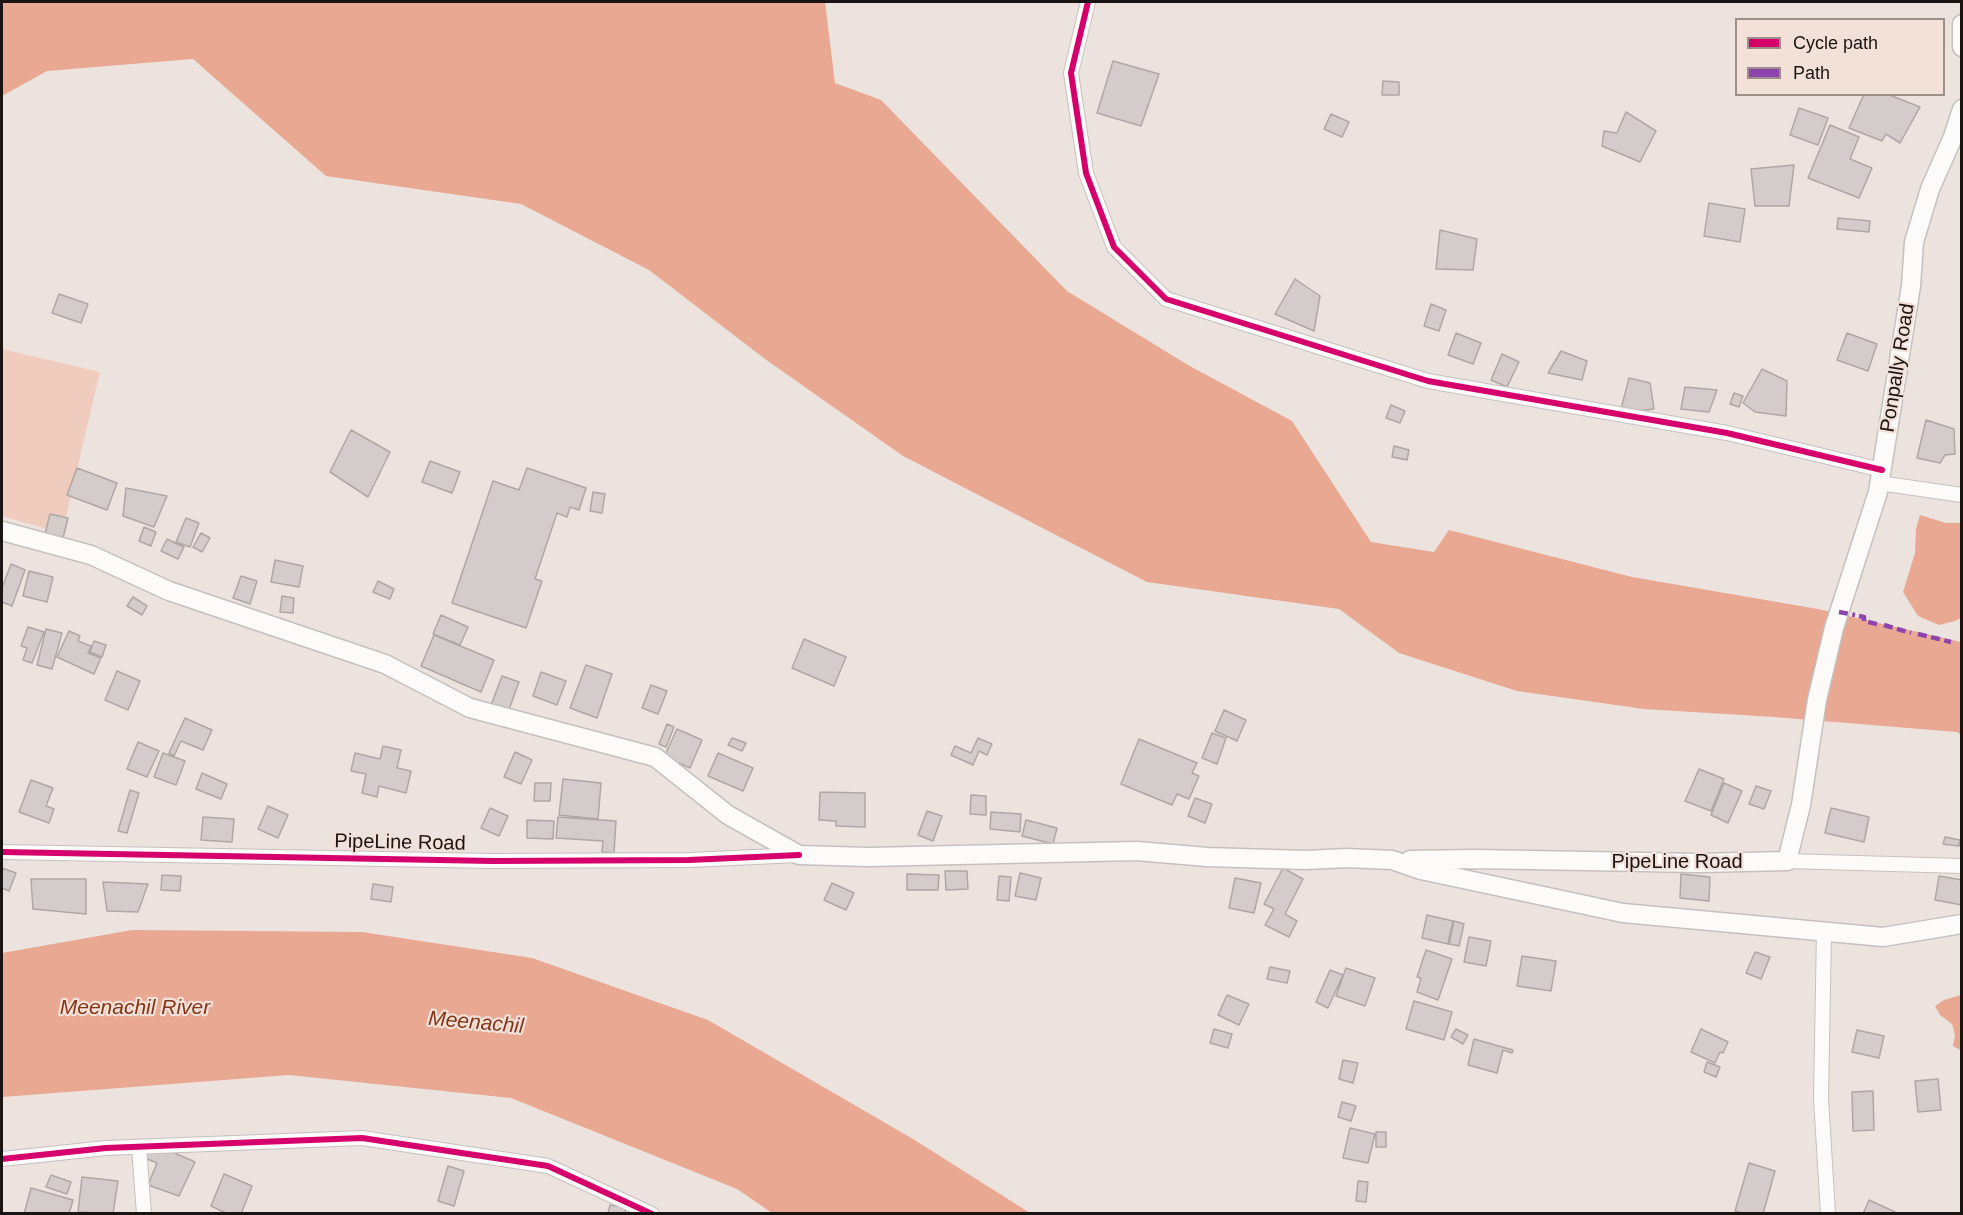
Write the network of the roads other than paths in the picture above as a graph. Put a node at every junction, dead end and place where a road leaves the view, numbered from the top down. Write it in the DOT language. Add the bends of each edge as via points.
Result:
graph roads {
  1 [pos="1088,2"];
  2 [pos="1962,24"];
  3 [pos="1962,47"];
  4 [pos="1962,109"];
  5 [pos="1880,477"];
  6 [pos="1962,495"];
  7 [pos="2,531"];
  8 [pos="2,852"];
  9 [pos="798,855"];
  10 [pos="1392,860"];
  11 [pos="1787,861"];
  12 [pos="1962,866"];
  13 [pos="1962,924"];
  14 [pos="1824,931"];
  15 [pos="139,1147"];
  16 [pos="2,1159"];
  17 [pos="144,1214"];
  18 [pos="652,1214"];
  19 [pos="1828,1214"];
  1 -- 5 [label="street" via="1071,73 1086,172 1114,247 1166,299 1428,381 1727,433"];
  2 -- 3 [label="main road"];
  4 -- 5 [label="main road, Ponpally Road" via="1914,242 1911,286"];
  5 -- 6 [label="street"];
  5 -- 11 [label="main road, Ponpally Road" via="1834,628"];
  7 -- 9 [label="main road" via="91,555 169,591 385,664 470,708 655,757 728,815"];
  8 -- 9 [label="street, PipeLine Road" via="493,861 689,861"];
  9 -- 10 [label="main road" via="1137,851 1207,857"];
  10 -- 11 [label="main road, PipeLine Road"];
  10 -- 14 [label="main road" via="1421,870 1623,913"];
  11 -- 12 [label="street, PipeLine Road"];
  13 -- 14 [label="main road" via="1883,937"];
  14 -- 19 [label="street" via="1821,1098"];
  15 -- 16 [label="street"];
  15 -- 17 [label="street"];
  15 -- 18 [label="street" via="362,1138 548,1166"];
}
